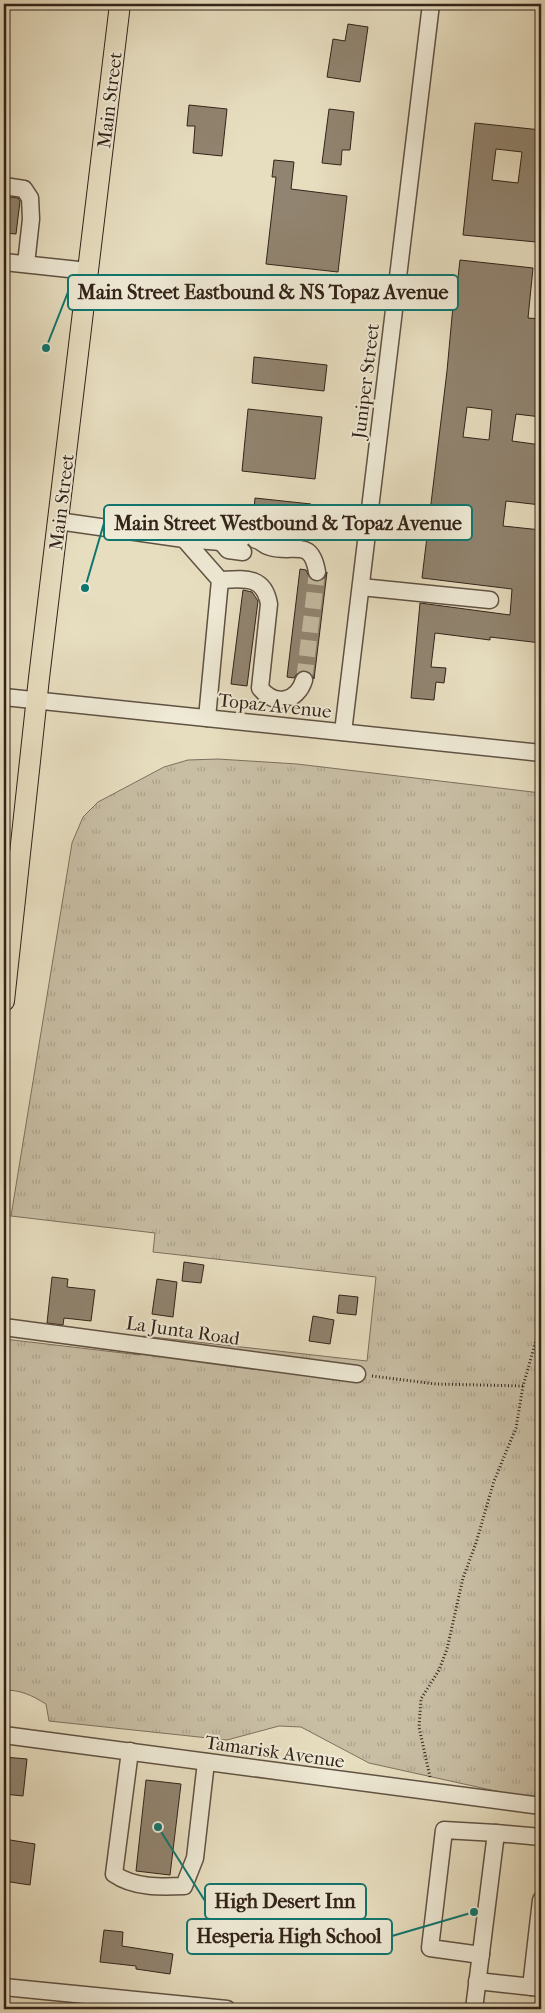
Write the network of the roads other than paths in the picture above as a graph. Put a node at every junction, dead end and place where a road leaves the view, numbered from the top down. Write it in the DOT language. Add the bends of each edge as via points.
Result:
graph roads {
  1 [pos="120,4"];
  2 [pos="431,4"];
  3 [pos="4,186"];
  4 [pos="4,262"];
  5 [pos="26,264"];
  6 [pos="88,271"];
  7 [pos="58,521"];
  8 [pos="184,539"];
  9 [pos="317,572"];
  10 [pos="220,580"];
  11 [pos="361,586"];
  12 [pos="490,600"];
  13 [pos="304,680"];
  14 [pos="4,697"];
  15 [pos="36,701"];
  16 [pos="207,718"];
  17 [pos="343,732"];
  18 [pos="541,753"];
  19 [pos="4,1001"];
  20 [pos="4,1327"];
  21 [pos="357,1374"];
  22 [pos="4,1735"];
  23 [pos="130,1751"];
  24 [pos="206,1762"];
  25 [pos="541,1806"];
  26 [pos="496,1833"];
  27 [pos="541,1837"];
  28 [pos="541,1900"];
  29 [pos="481,1955"];
  30 [pos="477,1981"];
  31 [pos="4,1987"];
  32 [pos="536,1988"];
  33 [pos="227,2009"];
  34 [pos="474,2009"];
  1 -- 6 [label="main road, Main Street"];
  2 -- 11 [label="street, Juniper Street"];
  3 -- 5 [label="street" via="24,189 30,198"];
  4 -- 5 [label="street"];
  5 -- 6 [label="street"];
  6 -- 7 [label="main road, Main Street"];
  7 -- 8 [label="street"];
  7 -- 15 [label="main road, Main Street"];
  8 -- 9 [label="street" via="221,542 231,537 253,546 303,549 311,553"];
  8 -- 10 [label="street"];
  10 -- 13 [label="street" via="253,580 267,593 269,604 260,688 273,699 286,700 301,691"];
  10 -- 16 [label="street"];
  11 -- 12 [label="street"];
  11 -- 17 [label="street, Juniper Street"];
  14 -- 15 [label="street, Topaz Avenue"];
  15 -- 16 [label="street, Topaz Avenue"];
  15 -- 19 [label="main road, Main Street"];
  16 -- 17 [label="street, Topaz Avenue"];
  17 -- 18 [label="street, Topaz Avenue"];
  20 -- 21 [label="street, La Junta Road"];
  22 -- 23 [label="street, Tamarisk Avenue"];
  23 -- 24 [label="street, Tamarisk Avenue"];
  23 -- 24 [label="street" via="114,1874 125,1881 161,1887 184,1886 195,1858"];
  24 -- 25 [label="street, Tamarisk Avenue"];
  26 -- 27 [label="street"];
  26 -- 29 [label="street"];
  26 -- 29 [label="street" via="444,1830 430,1948"];
  28 -- 32 [label="street"];
  29 -- 30 [label="street"];
  30 -- 32 [label="street"];
  30 -- 34 [label="street"];
  31 -- 33 [label="street"];
}
